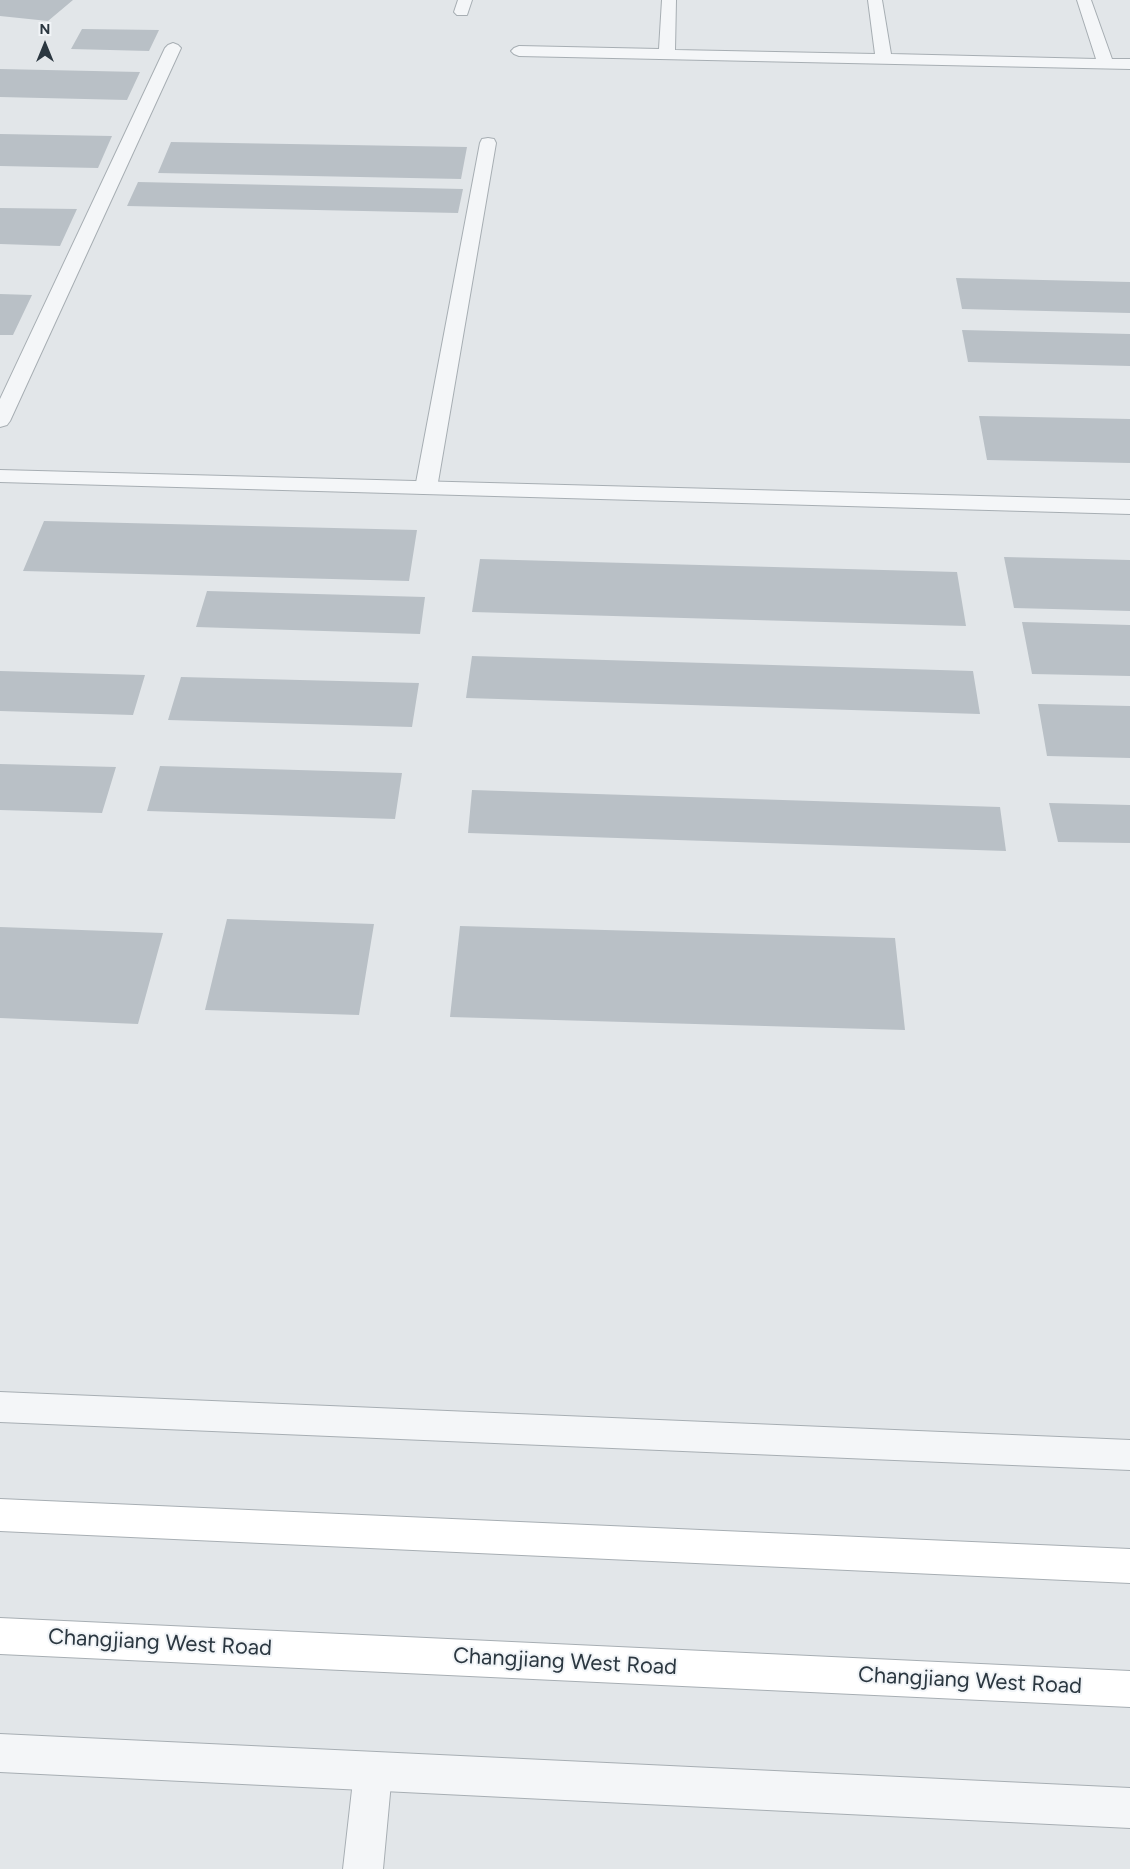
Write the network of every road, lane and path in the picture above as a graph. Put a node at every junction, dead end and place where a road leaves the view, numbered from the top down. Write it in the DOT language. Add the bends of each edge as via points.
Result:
graph roads {
  1 [pos="669,0"];
  2 [pos="875,0"];
  3 [pos="1084,0"];
  4 [pos="173,48"];
  5 [pos="520,51"];
  6 [pos="667,54"];
  7 [pos="884,59"];
  8 [pos="1106,64"];
  9 [pos="1130,64"];
  10 [pos="488,143"];
  11 [pos="0,421"];
  12 [pos="0,476"];
  13 [pos="426,488"];
  14 [pos="1130,507"];
  15 [pos="0,1407"];
  16 [pos="1130,1455"];
  17 [pos="0,1515"];
  18 [pos="1130,1566"];
  19 [pos="0,1636"];
  20 [pos="1130,1689"];
  21 [pos="0,1753"];
  22 [pos="373,1772"];
  23 [pos="1130,1808"];
  24 [pos="363,1869"];
  1 -- 6 [label="street"];
  2 -- 7 [label="street"];
  3 -- 8 [label="street"];
  4 -- 11 [label="street"];
  5 -- 6 [label="street"];
  6 -- 7 [label="street"];
  7 -- 8 [label="street"];
  8 -- 9 [label="street"];
  10 -- 13 [label="street"];
  12 -- 13 [label="street"];
  13 -- 14 [label="street"];
  15 -- 16 [label="street"];
  17 -- 18 [label="main road"];
  19 -- 20 [label="main road, Changjiang West Road"];
  21 -- 22 [label="street"];
  22 -- 23 [label="street"];
  22 -- 24 [label="street"];
}
